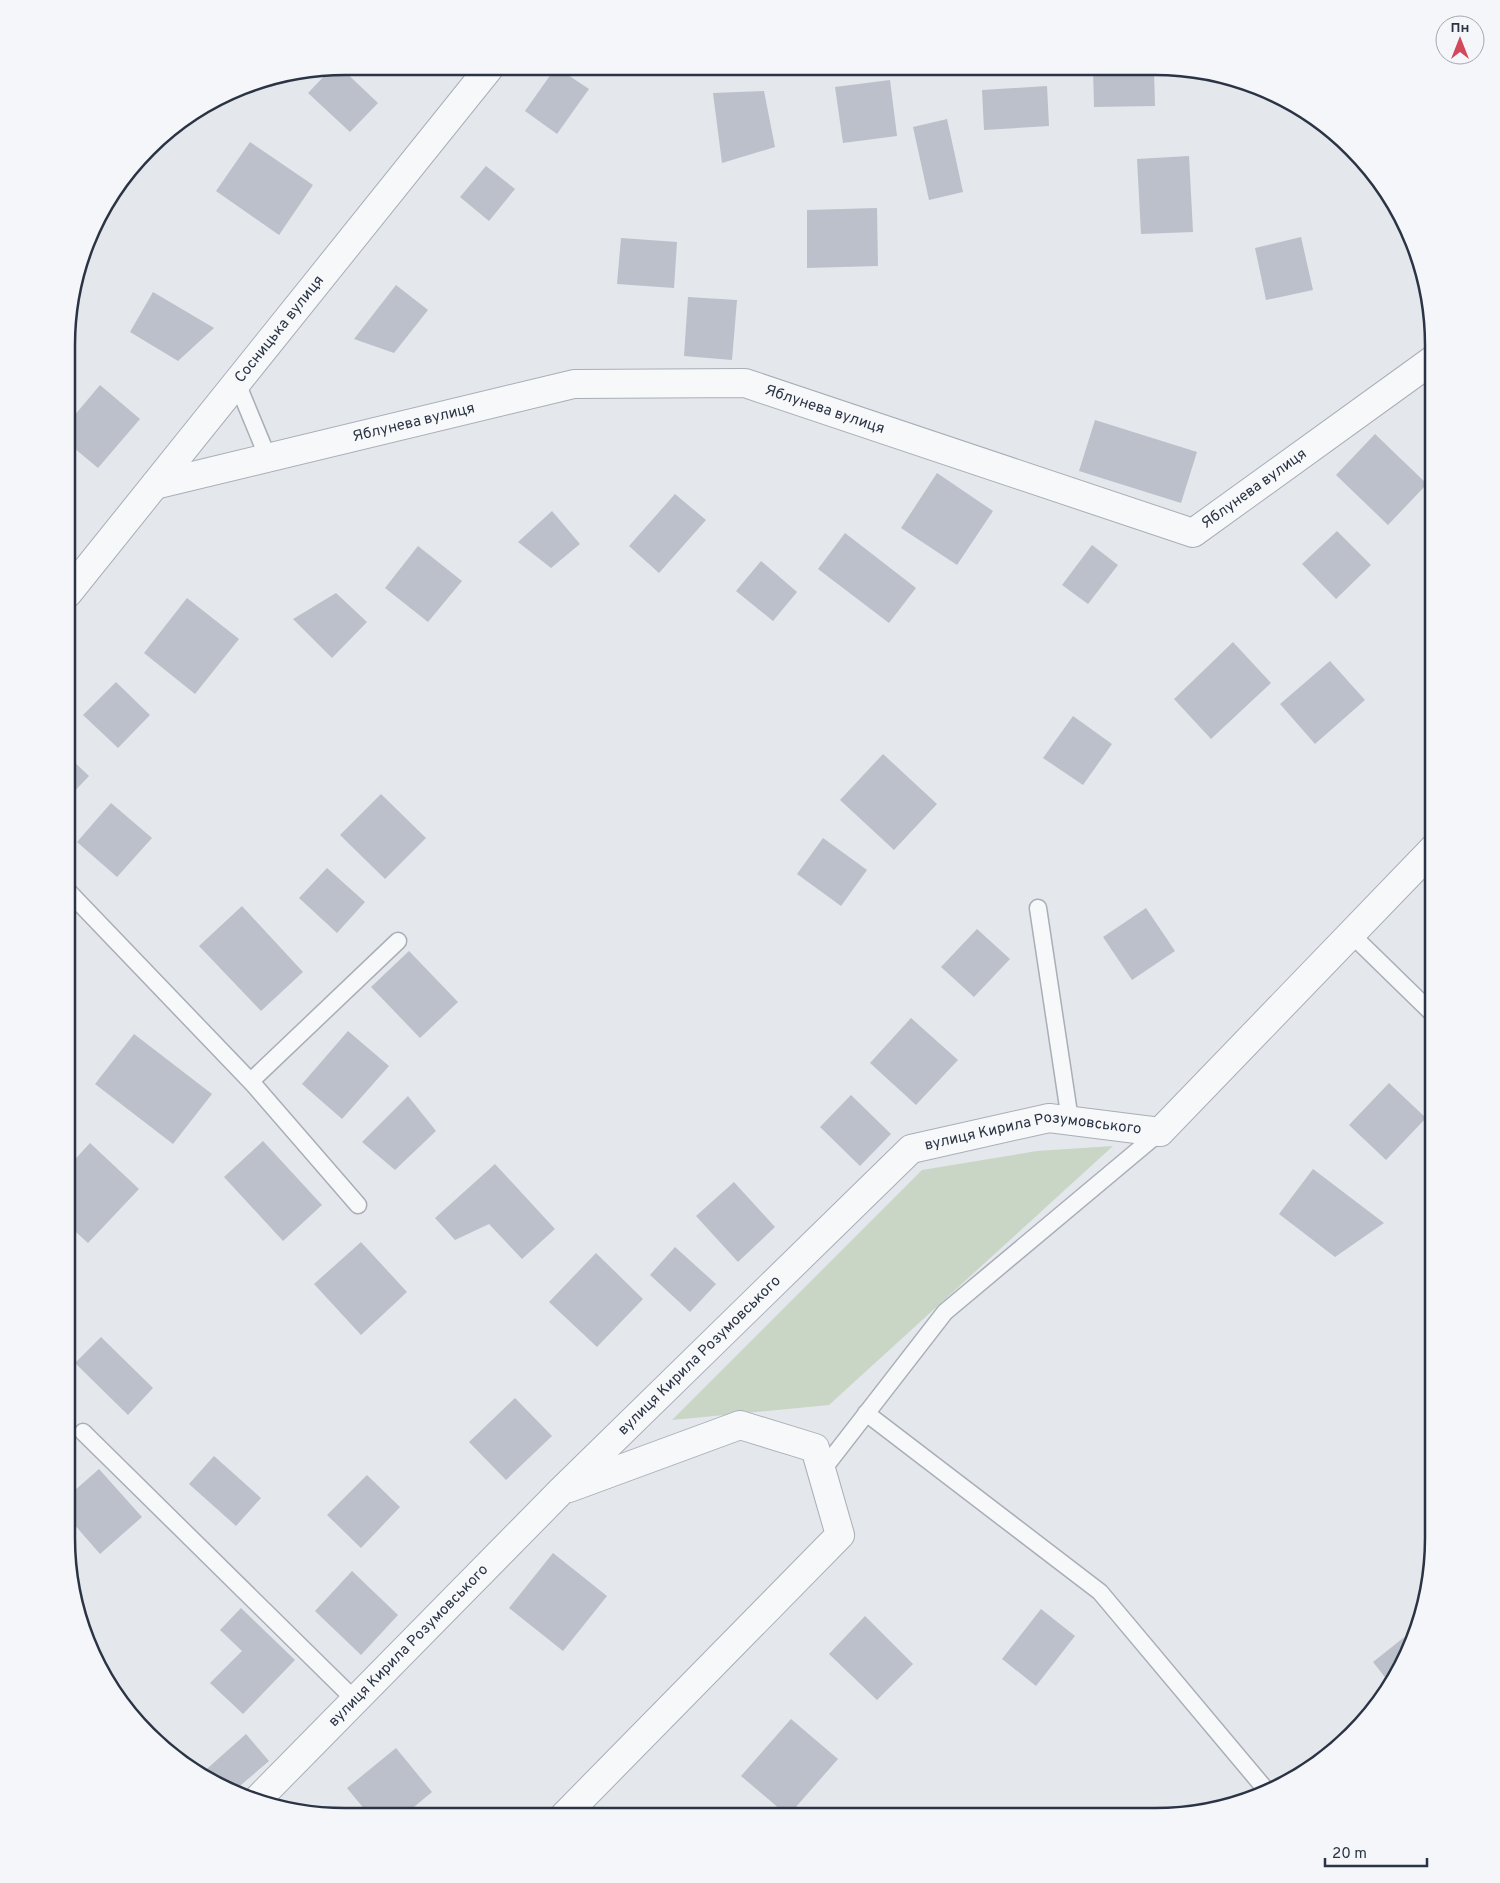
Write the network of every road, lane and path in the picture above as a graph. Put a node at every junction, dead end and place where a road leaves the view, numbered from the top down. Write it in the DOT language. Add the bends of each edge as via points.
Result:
graph roads {
  1 [pos="484,75"];
  2 [pos="1425,365"];
  3 [pos="237,383"];
  4 [pos="268,458"];
  5 [pos="155,485"];
  6 [pos="75,584"];
  7 [pos="1425,857"];
  8 [pos="75,898"];
  9 [pos="1038,908"];
  10 [pos="1351,934"];
  11 [pos="398,941"];
  12 [pos="1425,1006"];
  13 [pos="250,1082"];
  14 [pos="1070,1120"];
  15 [pos="1160,1132"];
  16 [pos="358,1205"];
  17 [pos="866,1413"];
  18 [pos="83,1432"];
  19 [pos="821,1472"];
  20 [pos="561,1491"];
  21 [pos="355,1700"];
  22 [pos="1262,1785"];
  23 [pos="262,1795"];
  24 [pos="572,1808"];
  1 -- 3 [label="street, Сосницька вулиця"];
  2 -- 4 [label="street, Яблунева вулиця" via="1193,533 745,383 574,384"];
  3 -- 4 [label="lane"];
  3 -- 5 [label="street, Сосницька вулиця"];
  4 -- 5 [label="street, Яблунева вулиця"];
  5 -- 6 [label="street, Сосницька вулиця"];
  7 -- 10 [label="street, вулиця Кирила Розумовського"];
  8 -- 13 [label="lane"];
  9 -- 14 [label="lane"];
  10 -- 12 [label="lane"];
  10 -- 15 [label="street, вулиця Кирила Розумовського"];
  11 -- 13 [label="lane"];
  13 -- 16 [label="lane"];
  14 -- 15 [label="street, вулиця Кирила Розумовського"];
  14 -- 20 [label="street, вулиця Кирила Розумовського" via="1049,1118 911,1149"];
  15 -- 17 [label="lane" via="945,1312"];
  17 -- 19 [label="lane"];
  17 -- 22 [label="lane" via="1100,1592"];
  18 -- 21 [label="lane"];
  19 -- 20 [label="street, вулиця Кирила Розумовського" via="815,1448 740,1425"];
  19 -- 24 [label="street, вулиця Кирила Розумовського" via="840,1536"];
  20 -- 21 [label="street, вулиця Кирила Розумовського"];
  21 -- 23 [label="street, вулиця Кирила Розумовського"];
}
